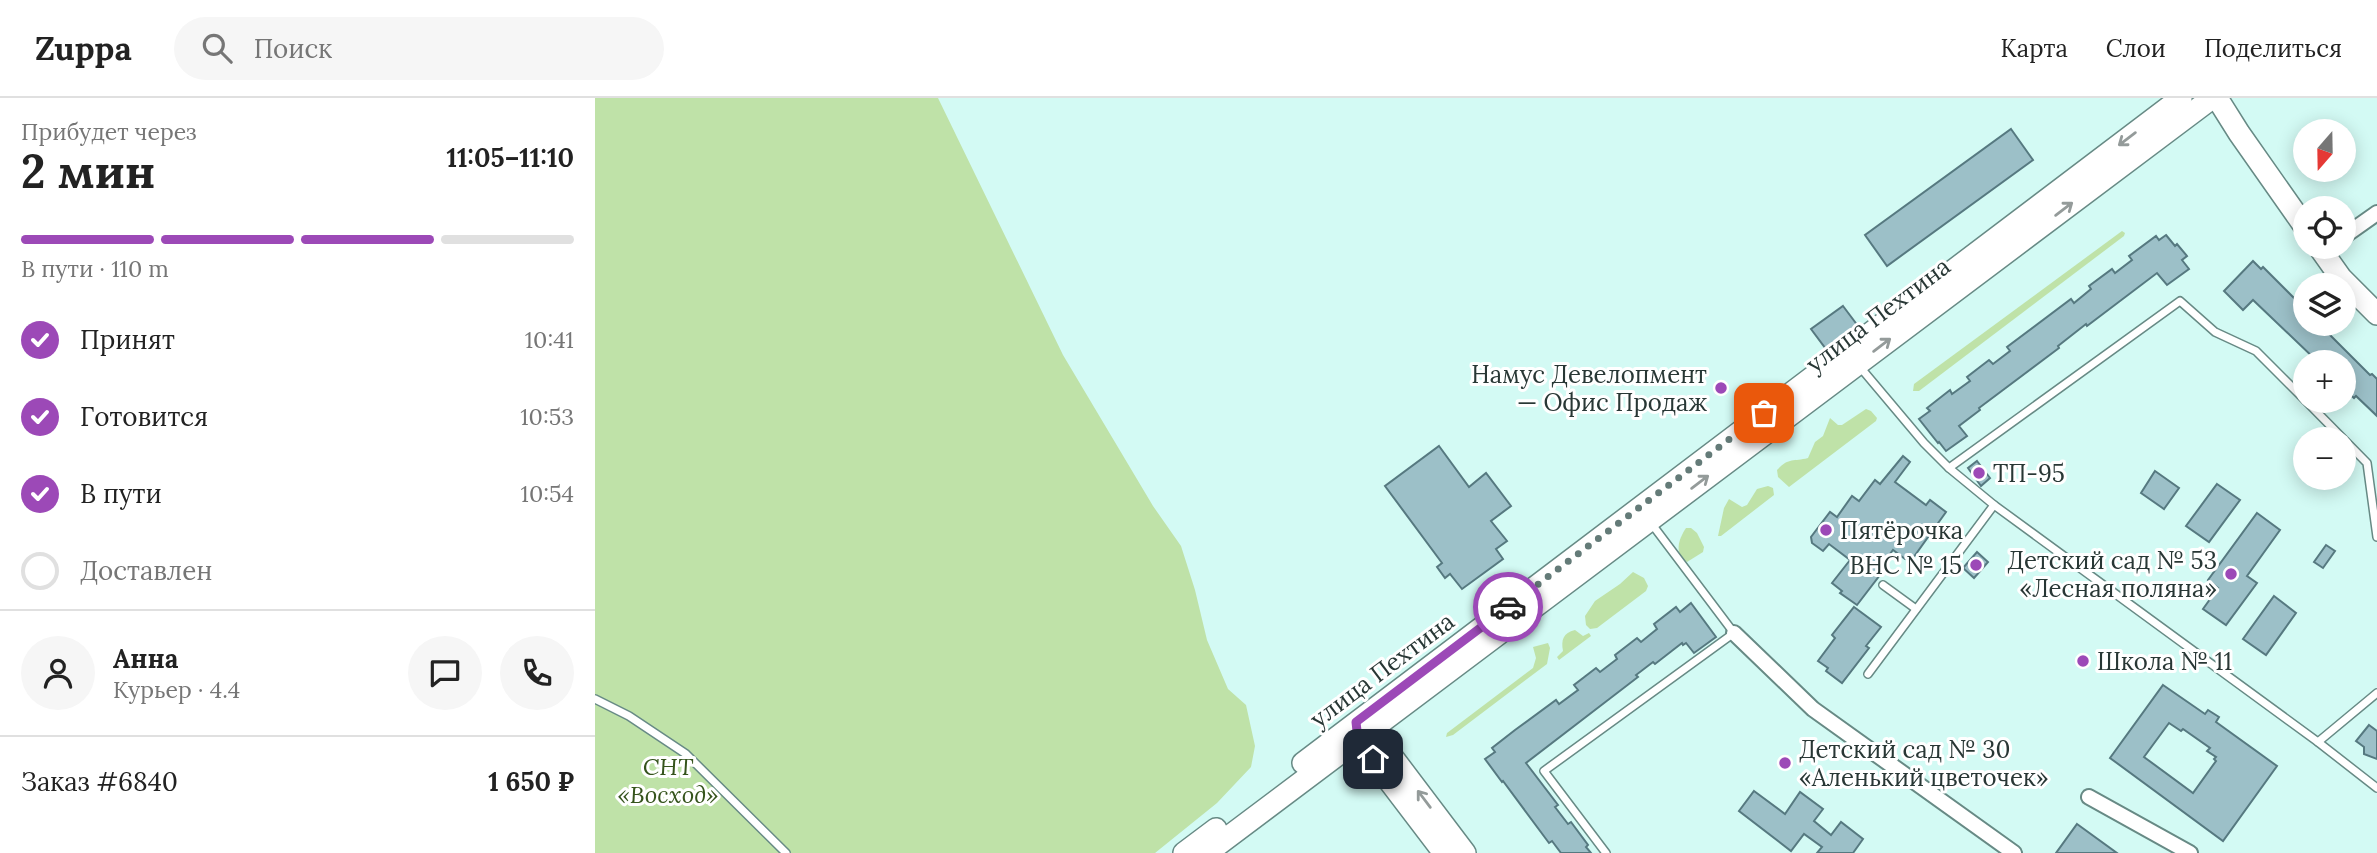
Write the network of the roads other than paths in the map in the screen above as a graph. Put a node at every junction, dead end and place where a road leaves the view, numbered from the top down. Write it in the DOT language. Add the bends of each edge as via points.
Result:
graph roads {
  1 [pos="2181,98"];
  2 [pos="2215,98"];
  3 [pos="2293,210"];
  4 [pos="2377,213"];
  5 [pos="2356,228"];
  6 [pos="2330,259"];
  7 [pos="2377,314"];
  8 [pos="1852,357"];
  9 [pos="2293,388"];
  10 [pos="2318,413"];
  11 [pos="1949,468"];
  12 [pos="1994,505"];
  13 [pos="1644,514"];
  14 [pos="2377,537"];
  15 [pos="1883,585"];
  16 [pos="1916,610"];
  17 [pos="1734,633"];
  18 [pos="1868,674"];
  19 [pos="2377,693"];
  20 [pos="595,699"];
  21 [pos="1362,731"];
  22 [pos="2318,742"];
  23 [pos="2377,788"];
  24 [pos="2089,797"];
  25 [pos="786,853"];
  26 [pos="1184,853"];
  27 [pos="1207,853"];
  28 [pos="1444,853"];
  29 [pos="1465,853"];
  30 [pos="1606,853"];
  31 [pos="2014,853"];
  32 [pos="2190,853"];
  1 -- 8 [label="street, улица Пехтина, one-way"];
  2 -- 3 [label="street"];
  8 -- 2 [label="street, улица Пехтина, one-way"];
  4 -- 5 [label="street"];
  6 -- 7 [label="street" via="2341,278"];
  8 -- 11 [label="lane"];
  8 -- 13 [label="street, улица Пехтина"];
  9 -- 11 [label="lane" via="2256,351 2215,332 2180,301"];
  10 -- 14 [label="lane" via="2367,463"];
  11 -- 12 [label="lane"];
  12 -- 16 [label="lane"];
  12 -- 22 [label="lane"];
  13 -- 17 [label="lane"];
  13 -- 21 [label="street, улица Пехтина"];
  15 -- 16 [label="lane"];
  16 -- 18 [label="lane"];
  17 -- 30 [label="lane" via="1544,771"];
  17 -- 31 [label="street" via="1813,709"];
  19 -- 22 [label="lane"];
  20 -- 25 [label="lane" via="686,754"];
  21 -- 26 [label="street, улица Пехтина"];
  21 -- 27 [label="street, улица Пехтина"];
  21 -- 28 [label="street"];
  29 -- 21 [label="street, one-way"];
  22 -- 23 [label="lane"];
  24 -- 32 [label="street"];
}
